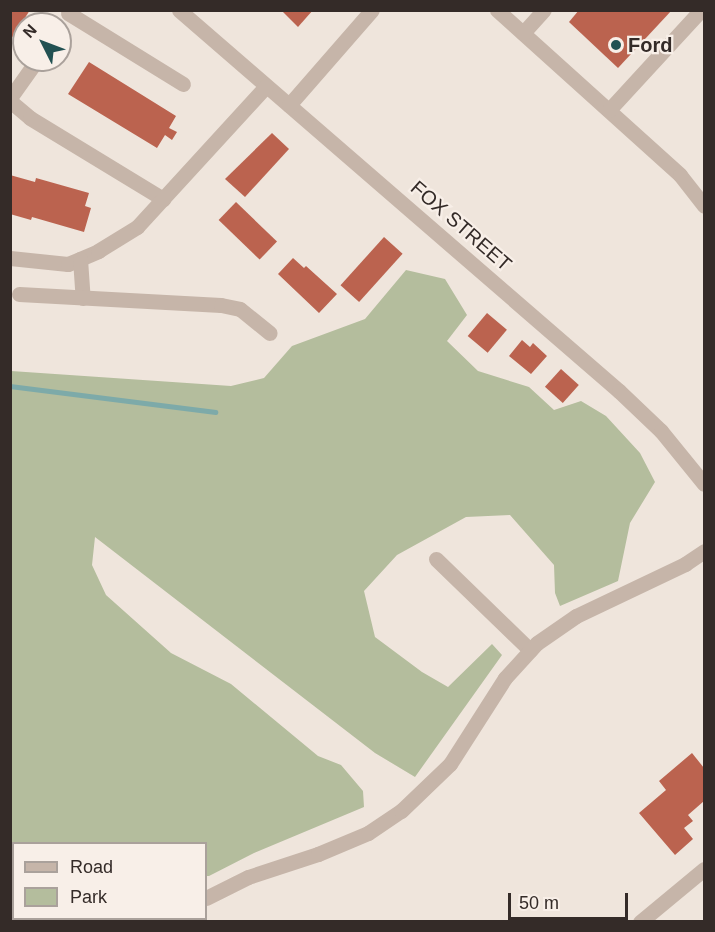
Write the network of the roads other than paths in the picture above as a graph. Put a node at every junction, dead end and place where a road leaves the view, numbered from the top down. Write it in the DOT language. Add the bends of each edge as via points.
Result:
graph roads {
  1 [pos="179,10"];
  2 [pos="372,10"];
  3 [pos="497,10"];
  4 [pos="544,10"];
  5 [pos="700,10"];
  6 [pos="72,19"];
  7 [pos="523,33"];
  8 [pos="29,72"];
  9 [pos="183,84"];
  10 [pos="266,86"];
  11 [pos="10,100"];
  12 [pos="289,105"];
  13 [pos="609,110"];
  14 [pos="163,199"];
  15 [pos="705,206"];
  16 [pos="10,258"];
  17 [pos="80,259"];
  18 [pos="19,294"];
  19 [pos="83,298"];
  20 [pos="270,333"];
  21 [pos="705,484"];
  22 [pos="705,551"];
  23 [pos="436,559"];
  24 [pos="530,650"];
  25 [pos="705,869"];
  26 [pos="207,897"];
  27 [pos="10,920"];
  28 [pos="26,921"];
  29 [pos="640,921"];
  1 -- 10 [label="street, FOX STREET"];
  2 -- 12 [label="street"];
  3 -- 7 [label="street"];
  4 -- 7 [label="street"];
  5 -- 13 [label="street"];
  6 -- 9 [label="street"];
  7 -- 13 [label="street"];
  8 -- 11 [label="street"];
  10 -- 12 [label="street, FOX STREET"];
  10 -- 14 [label="street"];
  11 -- 14 [label="street" via="30,118"];
  12 -- 21 [label="street, FOX STREET" via="619,391 661,431"];
  13 -- 15 [label="street" via="680,175"];
  14 -- 17 [label="street" via="137,227"];
  16 -- 17 [label="street" via="68,264"];
  17 -- 19 [label="street"];
  18 -- 19 [label="street"];
  19 -- 20 [label="street" via="221,305 240,309"];
  22 -- 24 [label="street" via="576,616"];
  23 -- 24 [label="street"];
  24 -- 26 [label="street" via="505,678 450,764 401,811 368,833 248,877"];
  25 -- 29 [label="street"];
  27 -- 28 [label="street"];
}
